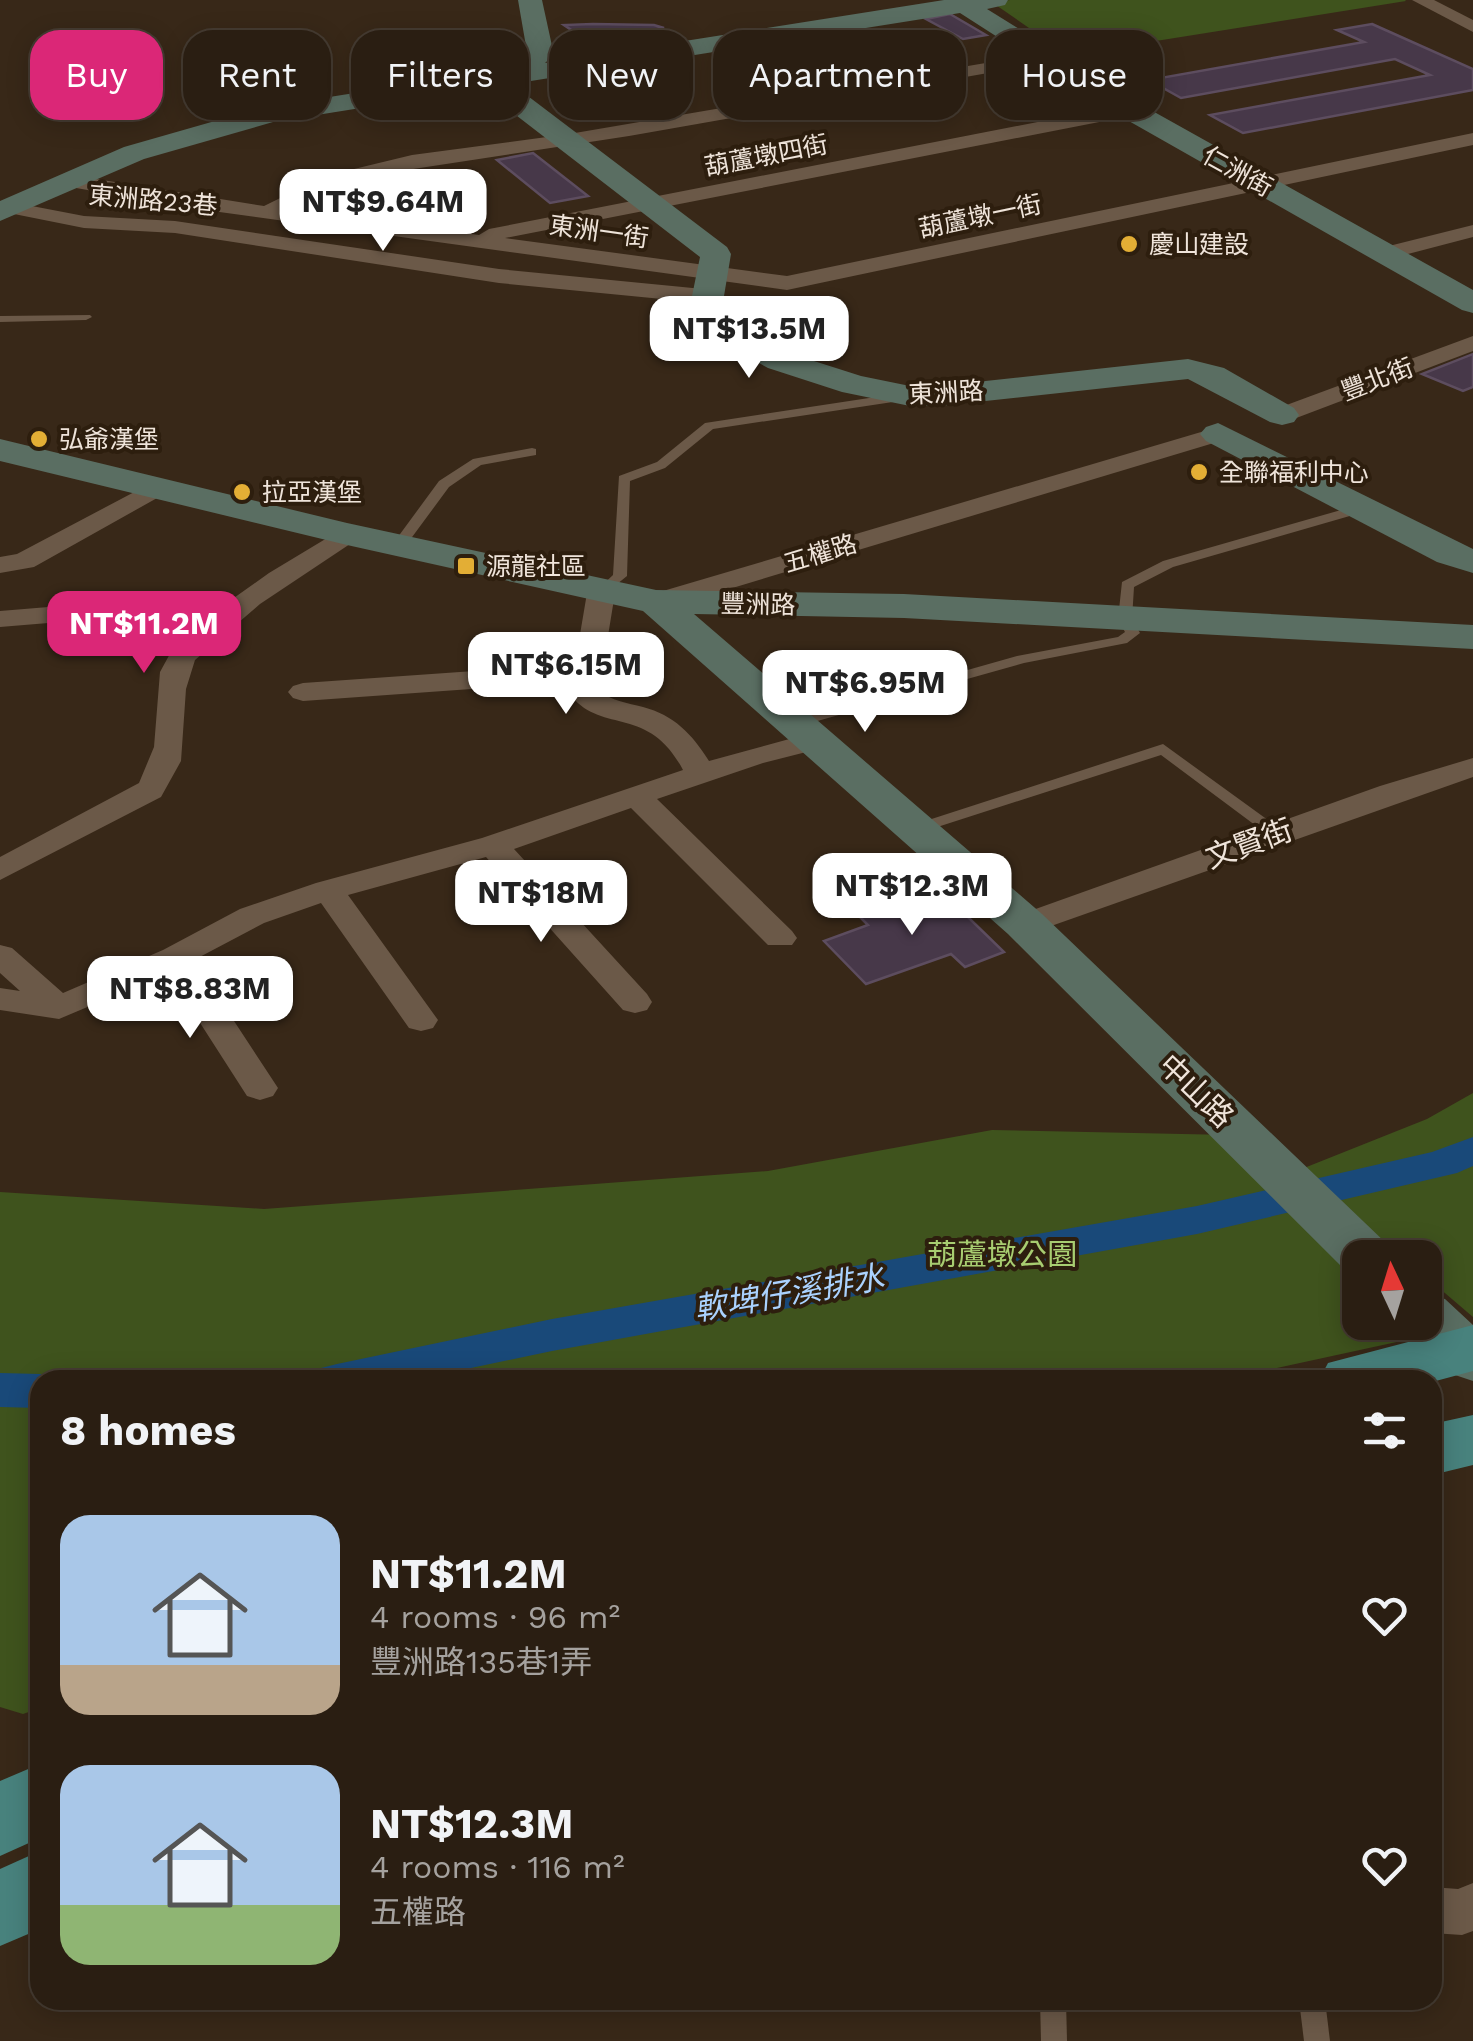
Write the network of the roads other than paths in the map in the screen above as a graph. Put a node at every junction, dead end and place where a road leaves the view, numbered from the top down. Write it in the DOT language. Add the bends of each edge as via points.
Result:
graph roads {
  1 [pos="530,0"];
  2 [pos="905,0"];
  3 [pos="996,0"];
  4 [pos="1421,0"];
  5 [pos="959,2"];
  6 [pos="1473,27"];
  7 [pos="1005,30"];
  8 [pos="542,55"];
  9 [pos="529,61"];
  10 [pos="986,68"];
  11 [pos="529,71"];
  12 [pos="351,100"];
  13 [pos="529,111"];
  14 [pos="1078,120"];
  15 [pos="1148,120"];
  16 [pos="1473,139"];
  17 [pos="568,140"];
  18 [pos="57,170"];
  19 [pos="1260,183"];
  20 [pos="647,203"];
  21 [pos="5,210"];
  22 [pos="268,212"];
  23 [pos="1473,232"];
  24 [pos="469,240"];
  25 [pos="1385,254"];
  26 [pos="709,285"];
  27 [pos="1473,304"];
  28 [pos="86,317"];
  29 [pos="0,319"];
  30 [pos="1473,342"];
  31 [pos="910,396"];
  32 [pos="1282,415"];
  33 [pos="1218,434"];
  34 [pos="0,450"];
  35 [pos="532,452"];
  36 [pos="157,488"];
  37 [pos="1362,508"];
  38 [pos="347,534"];
  39 [pos="399,545"];
  40 [pos="1473,562"];
  41 [pos="0,565"];
  42 [pos="601,593"];
  43 [pos="656,602"];
  44 [pos="0,619"];
  45 [pos="1125,619"];
  46 [pos="212,627"];
  47 [pos="1473,637"];
  48 [pos="585,672"];
  49 [pos="303,692"];
  50 [pos="805,732"];
  51 [pos="1473,767"];
  52 [pos="700,773"];
  53 [pos="637,797"];
  54 [pos="919,828"];
  55 [pos="1276,834"];
  56 [pos="493,845"];
  57 [pos="0,870"];
  58 [pos="328,890"];
  59 [pos="1025,924"];
  60 [pos="780,938"];
  61 [pos="0,955"];
  62 [pos="175,957"];
  63 [pos="0,999"];
  64 [pos="635,1002"];
  65 [pos="59,1008"];
  66 [pos="421,1020"];
  67 [pos="260,1088"];
  68 [pos="1349,1240"];
  69 [pos="1459,1343"];
  70 [pos="1380,1370"];
  71 [pos="1473,1440"];
  72 [pos="1442,1448"];
  73 [pos="30,1803"];
  74 [pos="0,1822"];
  75 [pos="30,1893"];
  76 [pos="1473,1906"];
  77 [pos="0,1910"];
  78 [pos="1442,1911"];
  79 [pos="1053,2010"];
  80 [pos="1313,2010"];
  81 [pos="1054,2041"];
  82 [pos="1317,2041"];
  1 -- 8 [label="street"];
  2 -- 8 [label="street"];
  3 -- 5 [label="street"];
  4 -- 6 [label="street"];
  5 -- 7 [label="street, 仁洲街"];
  5 -- 11 [label="street"];
  8 -- 9 [label="street"];
  8 -- 18 [label="street" via="210,108"];
  10 -- 17 [label="street"];
  12 -- 18 [label="street" via="270,114"];
  13 -- 17 [label="street, 東洲路"];
  14 -- 20 [label="street, 葫蘆墩四街"];
  15 -- 19 [label="street, 仁洲街"];
  16 -- 19 [label="street, 葫蘆墩一街"];
  17 -- 20 [label="street, 東洲路"];
  17 -- 22 [label="street" via="389,166 320,185"];
  18 -- 21 [label="street"];
  18 -- 22 [label="street, 東洲一街"];
  19 -- 25 [label="street, 仁洲街"];
  19 -- 26 [label="street, 葫蘆墩一街" via="822,278"];
  20 -- 24 [label="street, 葫蘆墩四街"];
  20 -- 26 [label="street, 東洲路" via="716,254"];
  21 -- 26 [label="street, 東洲路23巷" via="191,229 499,276"];
  22 -- 24 [label="street, 東洲一街"];
  23 -- 25 [label="street"];
  24 -- 26 [label="street, 東洲一街"];
  25 -- 27 [label="street, 仁洲街"];
  26 -- 31 [label="street, 東洲路" via="718,324 746,345 828,378"];
  28 -- 29 [label="lane"];
  30 -- 32 [label="street, 豐北街"];
  31 -- 32 [label="street, 東洲路" via="1188,369"];
  31 -- 42 [label="lane" via="709,426 661,466 624,479 620,576"];
  32 -- 33 [label="street, 五權路"];
  33 -- 37 [label="street"];
  33 -- 43 [label="street, 五權路"];
  34 -- 36 [label="street, 豐洲路"];
  35 -- 39 [label="lane" via="477,462 444,484"];
  36 -- 38 [label="street, 豐洲路"];
  36 -- 41 [label="street" via="24,561"];
  37 -- 40 [label="street"];
  37 -- 45 [label="lane" via="1168,564 1128,585"];
  38 -- 39 [label="street, 豐洲路"];
  38 -- 46 [label="street"];
  39 -- 42 [label="street, 豐洲路"];
  42 -- 43 [label="street, 豐洲路"];
  42 -- 48 [label="street"];
  43 -- 45 [label="street, 豐洲路"];
  43 -- 50 [label="street"];
  44 -- 46 [label="street" via="133,608"];
  45 -- 47 [label="street, 豐洲路"];
  45 -- 50 [label="lane" via="1132,633 1122,640 1022,660"];
  46 -- 57 [label="street" via="174,669 168,768 150,790"];
  48 -- 49 [label="street"];
  48 -- 52 [label="street" via="584,693 602,709 639,714 669,729"];
  50 -- 52 [label="street"];
  50 -- 54 [label="street"];
  51 -- 55 [label="street, 文賢街"];
  52 -- 53 [label="street"];
  53 -- 56 [label="street"];
  53 -- 60 [label="street"];
  54 -- 55 [label="lane" via="1162,750"];
  54 -- 59 [label="street"];
  55 -- 59 [label="street, 文賢街"];
  56 -- 58 [label="street"];
  56 -- 64 [label="street"];
  58 -- 62 [label="street" via="252,916"];
  58 -- 66 [label="street"];
  59 -- 68 [label="street, 中山路"];
  61 -- 65 [label="street"];
  62 -- 65 [label="street"];
  62 -- 67 [label="street"];
  63 -- 65 [label="street"];
  69 -- 70 [label="main road"];
  71 -- 72 [label="main road"];
  73 -- 74 [label="main road"];
  75 -- 77 [label="main road"];
  76 -- 78 [label="street"];
  79 -- 81 [label="lane"];
  80 -- 82 [label="lane"];
}
